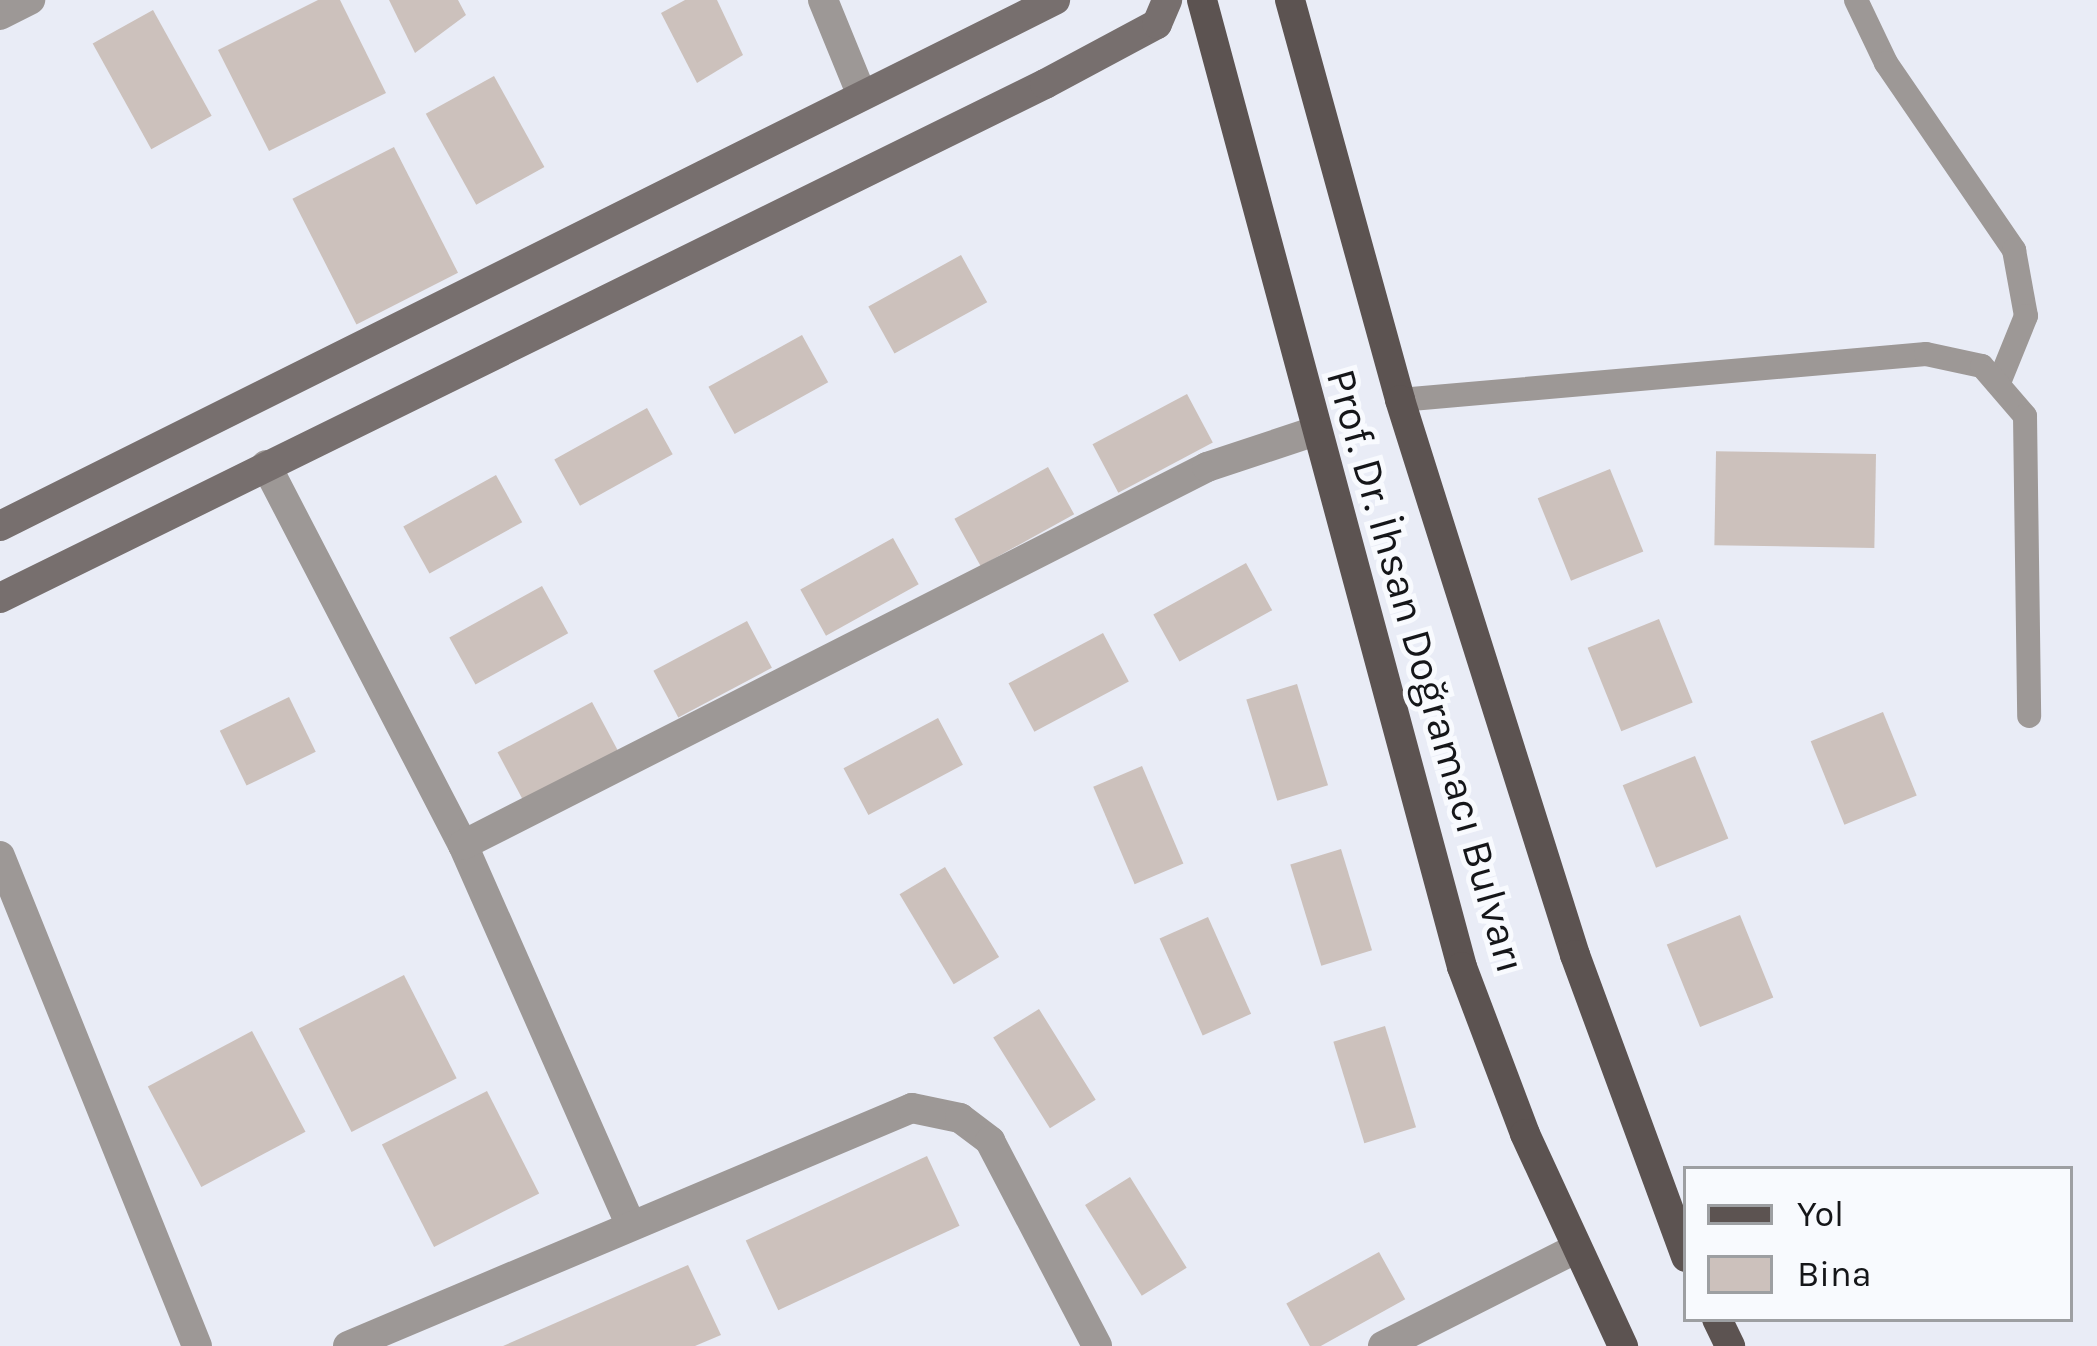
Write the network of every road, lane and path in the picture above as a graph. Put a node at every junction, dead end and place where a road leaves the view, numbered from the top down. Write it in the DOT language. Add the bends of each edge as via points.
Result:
graph roads {
  1 [pos="30,0"];
  2 [pos="823,0"];
  3 [pos="1055,0"];
  4 [pos="1167,0"];
  5 [pos="1202,0"];
  6 [pos="1290,0"];
  7 [pos="1856,0"];
  8 [pos="0,15"];
  9 [pos="861,93"];
  10 [pos="2000,380"];
  11 [pos="1400,400"];
  12 [pos="1313,432"];
  13 [pos="266,465"];
  14 [pos="0,526"];
  15 [pos="0,598"];
  16 [pos="2029,716"];
  17 [pos="463,844"];
  18 [pos="0,856"];
  19 [pos="631,1226"];
  20 [pos="1575,1249"];
  21 [pos="1683,1249"];
  22 [pos="197,1346"];
  23 [pos="348,1346"];
  24 [pos="1097,1346"];
  25 [pos="1383,1346"];
  26 [pos="1623,1346"];
  1 -- 8 [label="street"];
  2 -- 9 [label="street"];
  3 -- 9 [label="street"];
  4 -- 13 [label="street" via="1157,25 1045,84"];
  5 -- 12 [label="main road, Prof. Dr. İhsan Doğramacı Bulvarı"];
  6 -- 11 [label="main road, Prof. Dr. İhsan Doğramacı Bulvarı"];
  7 -- 10 [label="lane" via="1886,63 2014,250 2026,316"];
  9 -- 14 [label="street"];
  10 -- 11 [label="lane" via="1965,359 1926,354"];
  10 -- 16 [label="lane" via="2025,416"];
  11 -- 21 [label="main road, Prof. Dr. İhsan Doğramacı Bulvarı" via="1575,955"];
  12 -- 17 [label="street" via="1207,467"];
  12 -- 20 [label="main road, Prof. Dr. İhsan Doğramacı Bulvarı" via="1462,968"];
  13 -- 15 [label="street"];
  13 -- 17 [label="street"];
  17 -- 19 [label="street"];
  18 -- 22 [label="street"];
  19 -- 23 [label="street"];
  19 -- 24 [label="street" via="884,1114 938,1111 990,1142"];
  20 -- 25 [label="street"];
  20 -- 26 [label="main road, Prof. Dr. İhsan Doğramacı Bulvarı"];
}
